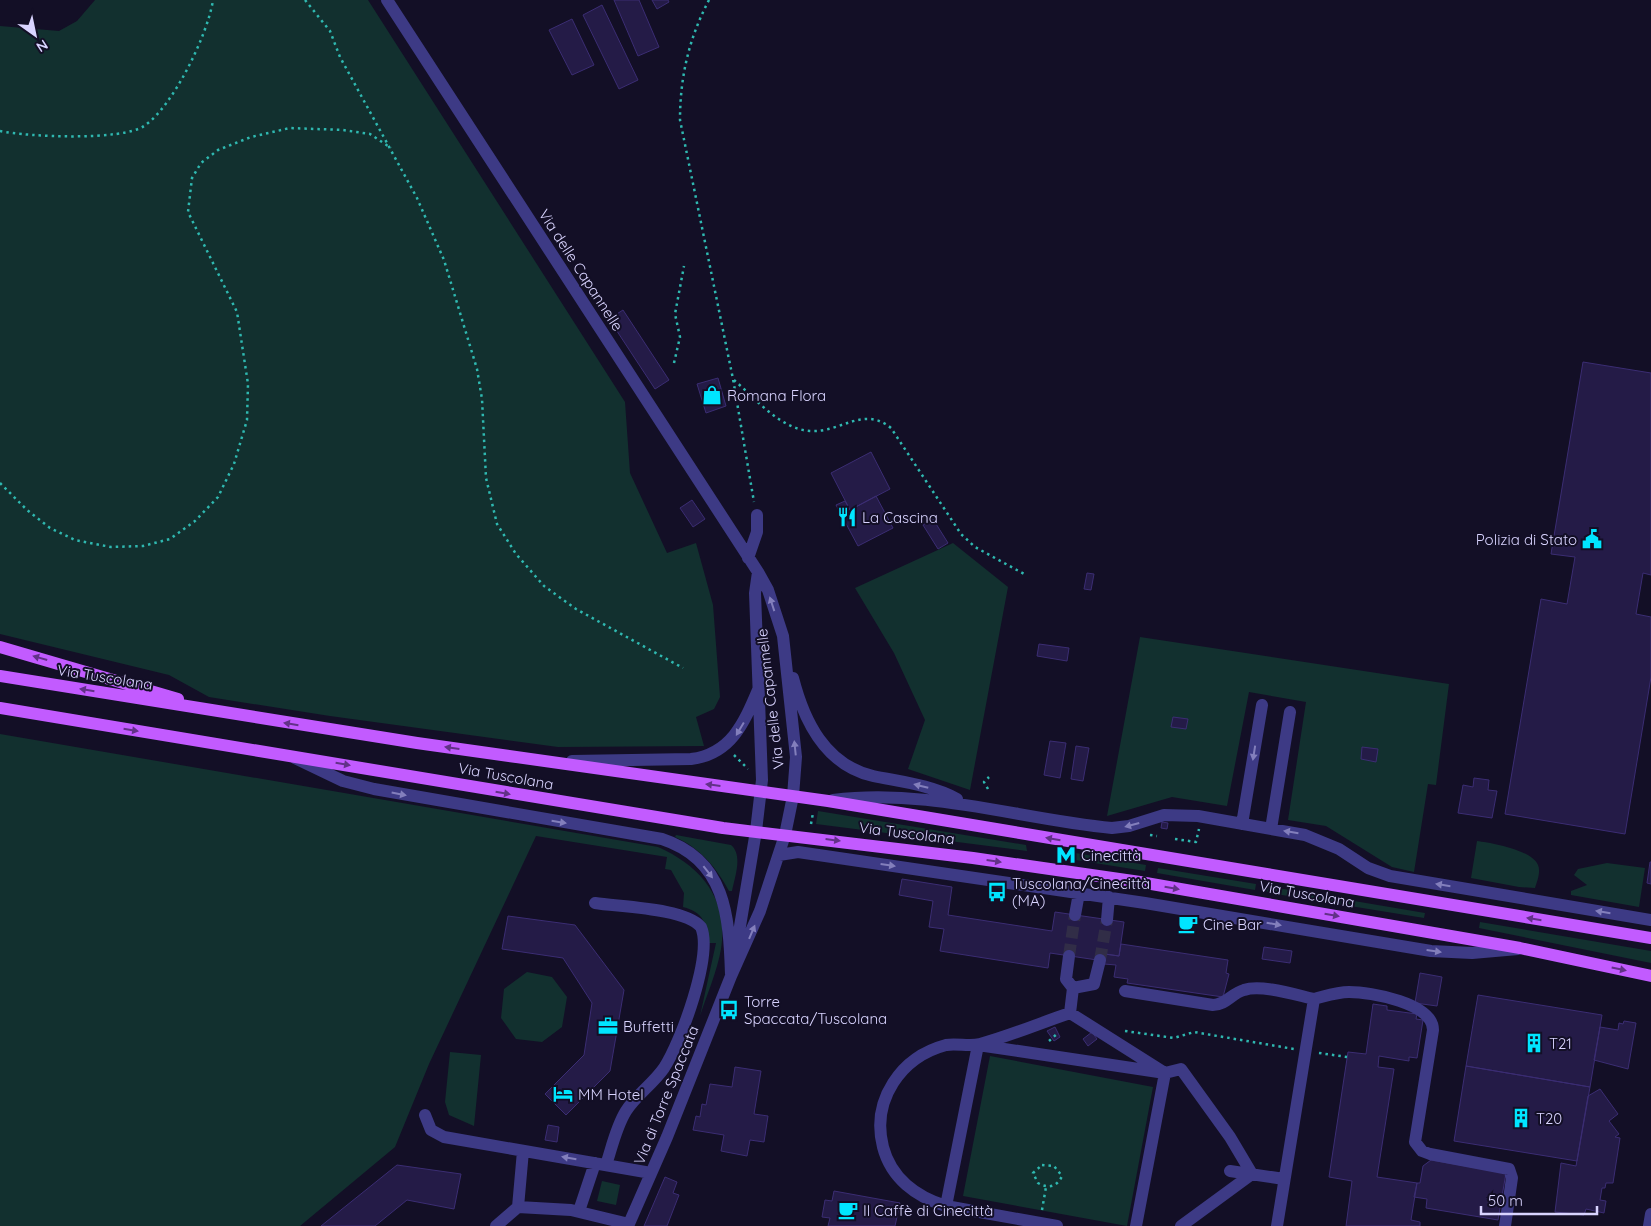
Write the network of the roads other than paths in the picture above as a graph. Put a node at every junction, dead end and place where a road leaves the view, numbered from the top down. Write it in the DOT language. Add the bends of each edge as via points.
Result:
graph roads {
  1 [pos="387,0"];
  2 [pos="757,516"];
  3 [pos="748,558"];
  4 [pos="758,572"];
  5 [pos="783,636"];
  6 [pos="0,647"];
  7 [pos="0,676"];
  8 [pos="760,685"];
  9 [pos="1262,705"];
  10 [pos="0,708"];
  11 [pos="1290,712"];
  12 [pos="221,713"];
  13 [pos="288,755"];
  14 [pos="552,762"];
  15 [pos="761,792"];
  16 [pos="793,796"];
  17 [pos="828,801"];
  18 [pos="966,804"];
  19 [pos="1242,824"];
  20 [pos="1271,829"];
  21 [pos="756,831"];
  22 [pos="785,835"];
  23 [pos="806,854"];
  24 [pos="779,855"];
  25 [pos="1079,893"];
  26 [pos="1109,897"];
  27 [pos="595,903"];
  28 [pos="1075,915"];
  29 [pos="1107,920"];
  30 [pos="1651,920"];
  31 [pos="1651,938"];
  32 [pos="1520,948"];
  33 [pos="1069,956"];
  34 [pos="1100,960"];
  35 [pos="731,976"];
  36 [pos="1651,976"];
  37 [pos="1074,988"];
  38 [pos="1125,991"];
  39 [pos="1314,998"];
  40 [pos="1070,1013"];
  41 [pos="978,1045"];
  42 [pos="1165,1073"];
  43 [pos="425,1115"];
  44 [pos="524,1151"];
  45 [pos="600,1164"];
  46 [pos="1230,1171"];
  47 [pos="651,1172"];
  48 [pos="1252,1174"];
  49 [pos="1284,1179"];
  50 [pos="946,1206"];
  51 [pos="518,1207"];
  52 [pos="579,1211"];
  53 [pos="1651,1214"];
  54 [pos="629,1225"];
  55 [pos="496,1226"];
  56 [pos="1057,1226"];
  57 [pos="1136,1226"];
  58 [pos="1181,1226"];
  59 [pos="1277,1226"];
  60 [pos="1505,1226"];
  61 [pos="1649,1226"];
  1 -- 3 [label="street, Via delle Capannelle"];
  2 -- 3 [label="street" via="757,532"];
  3 -- 4 [label="street, Via delle Capannelle"];
  5 -- 4 [label="street, Via delle Capannelle, one-way" via="768,590"];
  4 -- 8 [label="street, Via delle Capannelle" via="755,593"];
  16 -- 5 [label="street, Via delle Capannelle, one-way" via="796,757"];
  18 -- 5 [label="street, one-way" via="929,788 861,773 833,757 819,740 804,710"];
  12 -- 6 [label="main road, one-way"];
  12 -- 7 [label="main road, Via Tuscolana, one-way"];
  8 -- 14 [label="street, Via delle Capannelle, one-way" via="736,736 723,748 706,755 685,759"];
  8 -- 15 [label="street, Via delle Capannelle"];
  9 -- 19 [label="street, one-way"];
  10 -- 13 [label="main road, Via Tuscolana, one-way"];
  11 -- 20 [label="street"];
  14 -- 12 [label="main road, Via Tuscolana, one-way"];
  13 -- 21 [label="main road, Via Tuscolana, one-way" via="512,794"];
  13 -- 35 [label="street, Via Tuscolana, one-way" via="355,785 662,839 679,846 699,861 713,877 722,895 730,926"];
  15 -- 14 [label="main road, Via Tuscolana, one-way"];
  15 -- 16 [label="main road, Via Tuscolana"];
  15 -- 21 [label="street, Via delle Capannelle"];
  16 -- 17 [label="main road, Via Tuscolana"];
  16 -- 22 [label="street, Via delle Capannelle"];
  17 -- 18 [label="street, Via Tuscolana" via="882,796"];
  31 -- 17 [label="main road, Via Tuscolana, one-way"];
  19 -- 18 [label="street, Via Tuscolana, one-way" via="1171,814 1112,828"];
  19 -- 20 [label="street, Via Tuscolana"];
  30 -- 20 [label="street, Via Tuscolana, one-way" via="1390,876 1368,868 1321,840"];
  21 -- 22 [label="main road, Via Tuscolana"];
  21 -- 35 [label="street, Via di Torre Spaccata"];
  22 -- 23 [label="street"];
  22 -- 24 [label="street, Via delle Capannelle"];
  22 -- 32 [label="main road, Via Tuscolana, one-way" via="1140,882"];
  23 -- 24 [label="street, Via Tuscolana"];
  23 -- 25 [label="street, Via Tuscolana, one-way"];
  35 -- 24 [label="street, Via di Torre Spaccata, one-way" via="760,911"];
  25 -- 26 [label="street, Via Tuscolana"];
  25 -- 28 [label="street"];
  26 -- 29 [label="street"];
  26 -- 32 [label="street, Via Tuscolana, one-way" via="1431,951 1472,953"];
  27 -- 45 [label="street" via="677,915 697,922 704,934 695,993 678,1046 663,1070 625,1112"];
  32 -- 36 [label="main road, Via Tuscolana, one-way"];
  33 -- 37 [label="street" via="1066,979"];
  34 -- 37 [label="street" via="1094,984"];
  35 -- 47 [label="street, Via di Torre Spaccata"];
  37 -- 40 [label="street"];
  38 -- 39 [label="street" via="1213,1005 1224,1003 1249,988"];
  39 -- 49 [label="street"];
  39 -- 60 [label="street" via="1350,992 1387,997 1429,1018 1433,1030 1415,1142 1422,1151 1430,1154 1509,1169 1512,1178"];
  40 -- 41 [label="street"];
  40 -- 42 [label="street"];
  41 -- 42 [label="street"];
  41 -- 50 [label="street"];
  41 -- 50 [label="street" via="949,1045 910,1062 892,1084 881,1110 881,1138 890,1165 920,1196"];
  42 -- 48 [label="street" via="1181,1070 1230,1137"];
  42 -- 57 [label="street" via="1152,1158"];
  43 -- 44 [label="street" via="431,1130 439,1136"];
  45 -- 44 [label="street, one-way"];
  44 -- 51 [label="street"];
  45 -- 47 [label="street"];
  45 -- 52 [label="street"];
  46 -- 48 [label="street"];
  47 -- 54 [label="street, Via di Torre Spaccata"];
  48 -- 49 [label="street"];
  48 -- 58 [label="street"];
  49 -- 59 [label="street"];
  50 -- 56 [label="street"];
  51 -- 52 [label="street"];
  51 -- 55 [label="street"];
  52 -- 54 [label="street"];
  53 -- 61 [label="street"];
}
